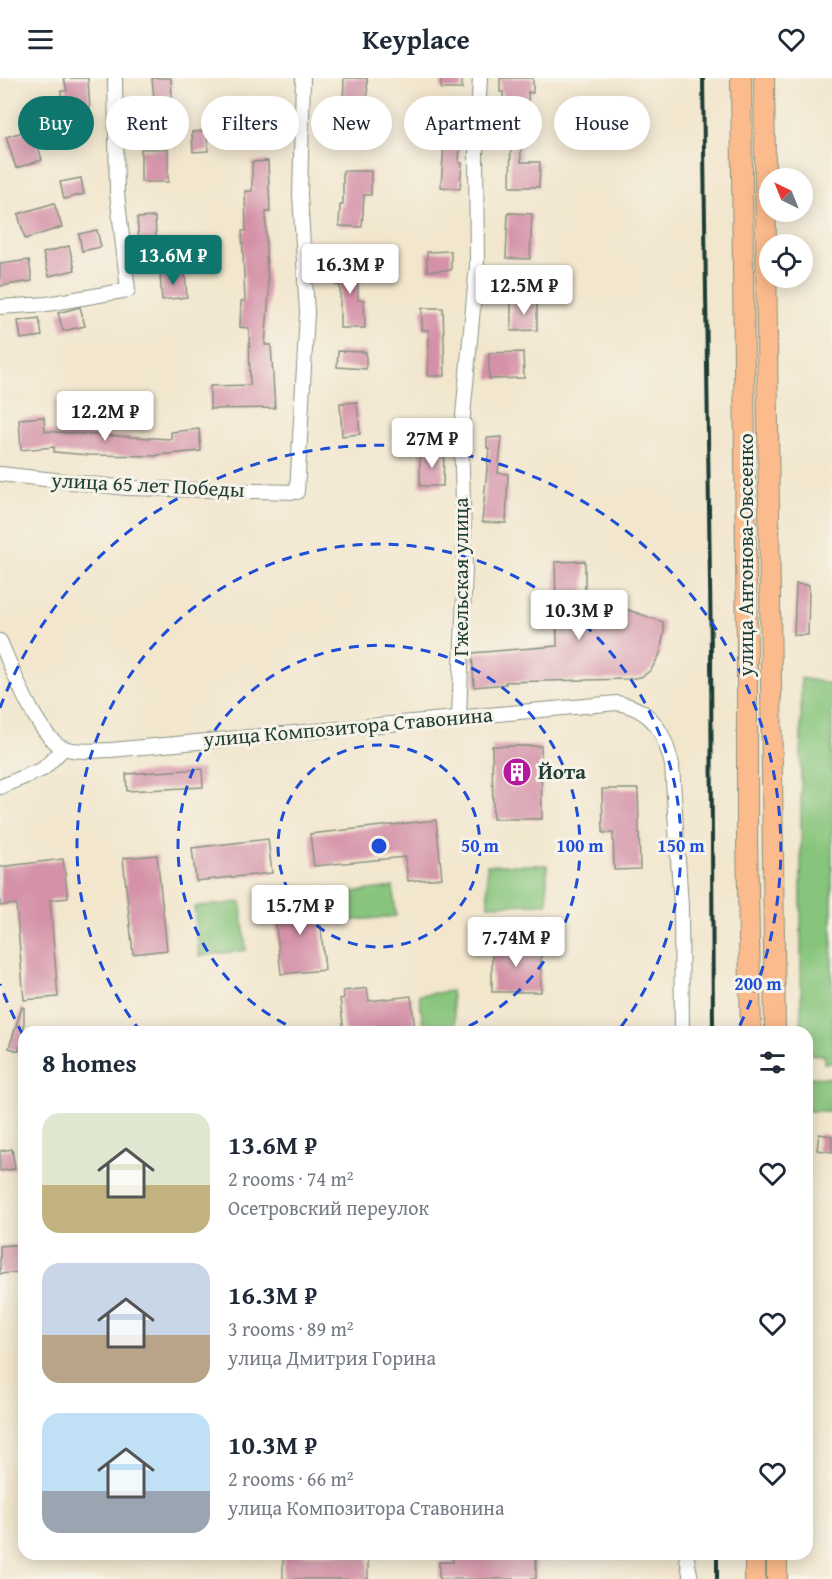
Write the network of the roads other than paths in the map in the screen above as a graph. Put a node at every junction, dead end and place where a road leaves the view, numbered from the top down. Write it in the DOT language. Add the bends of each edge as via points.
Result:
graph roads {
  1 [pos="115,78"];
  2 [pos="303,78"];
  3 [pos="480,78"];
  4 [pos="741,78"];
  5 [pos="764,78"];
  6 [pos="765,168"];
  7 [pos="759,214"];
  8 [pos="766,222"];
  9 [pos="743,223"];
  10 [pos="0,307"];
  11 [pos="0,474"];
  12 [pos="0,641"];
  13 [pos="459,717"];
  14 [pos="64,748"];
  15 [pos="0,787"];
  16 [pos="682,1026"];
  17 [pos="750,1026"];
  18 [pos="775,1026"];
  19 [pos="687,1560"];
  20 [pos="754,1560"];
  21 [pos="777,1560"];
  22 [pos="691,1579"];
  23 [pos="755,1579"];
  24 [pos="777,1579"];
  1 -- 10 [label="street" via="117,194 128,290 47,304"];
  2 -- 11 [label="street, улица 65 лет Победы" via="300,194 307,313 297,492 127,488"];
  3 -- 13 [label="street, Гжельская улица" via="477,265 461,437 465,568"];
  4 -- 9 [label="highway, улица Антонова-Овсеенко"];
  5 -- 6 [label="highway, улица Антонова-Овсеенко"];
  7 -- 9 [label="highway" via="753,213"];
  8 -- 18 [label="highway, улица Антонова-Овсеенко"];
  9 -- 17 [label="highway, улица Антонова-Овсеенко"];
  12 -- 14 [label="street" via="39,723"];
  13 -- 14 [label="street, улица Композитора Ставонина" via="111,750"];
  13 -- 16 [label="street, улица Композитора Ставонина" via="617,703 649,716 667,745 672,765 681,906"];
  14 -- 15 [label="street" via="43,768"];
  19 -- 22 [label="street"];
  20 -- 23 [label="highway"];
  21 -- 24 [label="highway"];
}
